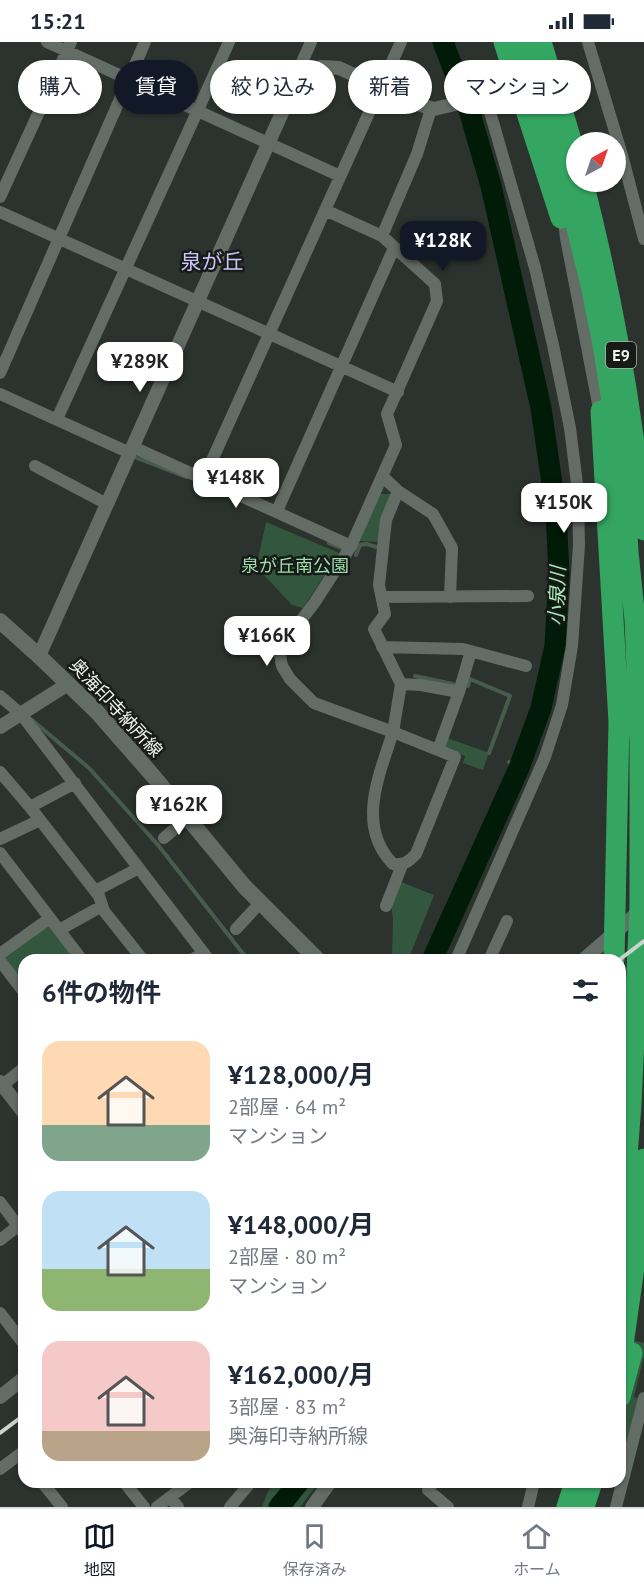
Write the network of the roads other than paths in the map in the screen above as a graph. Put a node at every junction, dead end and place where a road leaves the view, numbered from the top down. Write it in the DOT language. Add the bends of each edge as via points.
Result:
graph roads {
  1 [pos="47,42"];
  2 [pos="145,42"];
  3 [pos="229,42"];
  4 [pos="311,42"];
  5 [pos="401,42"];
  6 [pos="504,42"];
  7 [pos="525,42"];
  8 [pos="540,42"];
  9 [pos="556,42"];
  10 [pos="588,42"];
  11 [pos="69,47"];
  12 [pos="137,60"];
  13 [pos="303,60"];
  14 [pos="393,60"];
  15 [pos="543,60"];
  16 [pos="114,72"];
  17 [pos="432,106"];
  18 [pos="444,106"];
  19 [pos="436,108"];
  20 [pos="198,109"];
  21 [pos="198,111"];
  22 [pos="114,114"];
  23 [pos="196,114"];
  24 [pos="282,114"];
  25 [pos="369,114"];
  26 [pos="489,114"];
  27 [pos="553,114"];
  28 [pos="554,114"];
  29 [pos="568,132"];
  30 [pos="580,132"];
  31 [pos="269,144"];
  32 [pos="340,176"];
  33 [pos="586,192"];
  34 [pos="594,192"];
  35 [pos="0,197"];
  36 [pos="325,210"];
  37 [pos="0,212"];
  38 [pos="382,236"];
  39 [pos="59,238"];
  40 [pos="567,238"];
  41 [pos="644,239"];
  42 [pos="394,248"];
  43 [pos="126,268"];
  44 [pos="198,301"];
  45 [pos="269,333"];
  46 [pos="621,357"];
  47 [pos="341,366"];
  48 [pos="0,373"];
  49 [pos="398,392"];
  50 [pos="0,394"];
  51 [pos="601,411"];
  52 [pos="57,419"];
  53 [pos="132,450"];
  54 [pos="640,454"];
  55 [pos="35,466"];
  56 [pos="382,476"];
  57 [pos="204,478"];
  58 [pos="398,491"];
  59 [pos="640,493"];
  60 [pos="615,498"];
  61 [pos="107,504"];
  62 [pos="277,511"];
  63 [pos="644,530"];
  64 [pos="351,546"];
  65 [pos="528,596"];
  66 [pos="382,597"];
  67 [pos="450,597"];
  68 [pos="0,621"];
  69 [pos="382,647"];
  70 [pos="471,651"];
  71 [pos="39,656"];
  72 [pos="526,666"];
  73 [pos="68,684"];
  74 [pos="401,684"];
  75 [pos="459,692"];
  76 [pos="0,696"];
  77 [pos="21,714"];
  78 [pos="0,727"];
  79 [pos="393,732"];
  80 [pos="438,750"];
  81 [pos="0,772"];
  82 [pos="75,783"];
  83 [pos="626,793"];
  84 [pos="30,807"];
  85 [pos="187,818"];
  86 [pos="40,820"];
  87 [pos="164,838"];
  88 [pos="0,839"];
  89 [pos="0,853"];
  90 [pos="402,865"];
  91 [pos="139,868"];
  92 [pos="614,874"];
  93 [pos="95,891"];
  94 [pos="260,903"];
  95 [pos="102,906"];
  96 [pos="386,906"];
  97 [pos="644,908"];
  98 [pos="50,918"];
  99 [pos="507,921"];
  100 [pos="236,929"];
  101 [pos="59,930"];
  102 [pos="0,954"];
  103 [pos="76,954"];
  104 [pos="138,954"];
  105 [pos="205,954"];
  106 [pos="312,954"];
  107 [pos="459,954"];
  108 [pos="492,954"];
  109 [pos="590,954"];
  110 [pos="602,954"];
  111 [pos="614,954"];
  112 [pos="0,961"];
  113 [pos="18,984"];
  114 [pos="18,1072"];
  115 [pos="1,1084"];
  116 [pos="18,1105"];
  117 [pos="644,1159"];
  118 [pos="626,1169"];
  119 [pos="0,1202"];
  120 [pos="18,1222"];
  121 [pos="18,1229"];
  122 [pos="0,1240"];
  123 [pos="644,1291"];
  124 [pos="0,1313"];
  125 [pos="626,1324"];
  126 [pos="18,1336"];
  127 [pos="626,1374"];
  128 [pos="18,1383"];
  129 [pos="0,1397"];
  130 [pos="644,1398"];
  131 [pos="626,1457"];
  132 [pos="18,1458"];
  133 [pos="0,1469"];
  134 [pos="47,1488"];
  135 [pos="129,1488"];
  136 [pos="185,1488"];
  137 [pos="246,1488"];
  138 [pos="326,1488"];
  139 [pos="430,1488"];
  140 [pos="533,1488"];
  141 [pos="572,1488"];
  142 [pos="590,1488"];
  143 [pos="619,1488"];
  144 [pos="174,1502"];
  145 [pos="62,1507"];
  146 [pos="144,1507"];
  147 [pos="157,1507"];
  148 [pos="230,1507"];
  149 [pos="312,1507"];
  150 [pos="448,1507"];
  151 [pos="528,1507"];
  152 [pos="567,1507"];
  153 [pos="584,1507"];
  154 [pos="616,1507"];
  1 -- 11 [label="street"];
  2 -- 12 [label="street"];
  3 -- 20 [label="street"];
  4 -- 13 [label="street"];
  5 -- 14 [label="street"];
  6 -- 40 [label="highway"];
  7 -- 118 [label="highway, E9" via="591,285 624,479 640,740 640,905"];
  8 -- 15 [label="street"];
  8 -- 29 [label="highway"];
  9 -- 30 [label="highway"];
  10 -- 41 [label="street"];
  11 -- 16 [label="street"];
  11 -- 35 [label="street"];
  17 -- 19 [label="street"];
  18 -- 19 [label="street"];
  19 -- 38 [label="street"];
  21 -- 31 [label="street"];
  22 -- 39 [label="street"];
  23 -- 43 [label="street"];
  24 -- 31 [label="street"];
  25 -- 32 [label="street"];
  26 -- 107 [label="street" via="535,268 558,366 578,492 579,545 572,646 562,705 545,757"];
  27 -- 40 [label="street"];
  28 -- 46 [label="street"];
  31 -- 32 [label="street"];
  31 -- 44 [label="street"];
  32 -- 36 [label="street"];
  33 -- 63 [label="highway, E9" via="626,380"];
  34 -- 46 [label="highway" via="605,235"];
  36 -- 38 [label="street"];
  36 -- 45 [label="street"];
  37 -- 39 [label="street"];
  38 -- 42 [label="street"];
  39 -- 43 [label="street"];
  39 -- 48 [label="street"];
  40 -- 51 [label="street"];
  42 -- 47 [label="street"];
  42 -- 49 [label="street" via="435,284 437,301"];
  43 -- 44 [label="street"];
  43 -- 52 [label="street"];
  44 -- 45 [label="street"];
  44 -- 53 [label="street"];
  45 -- 47 [label="street"];
  45 -- 57 [label="street"];
  46 -- 54 [label="street"];
  47 -- 49 [label="street"];
  47 -- 62 [label="street"];
  49 -- 56 [label="street" via="387,414 396,445"];
  50 -- 52 [label="street"];
  51 -- 60 [label="street"];
  51 -- 83 [label="highway"];
  52 -- 53 [label="street"];
  53 -- 57 [label="street"];
  53 -- 61 [label="street"];
  54 -- 59 [label="street"];
  55 -- 61 [label="street"];
  56 -- 58 [label="street"];
  56 -- 64 [label="street"];
  57 -- 62 [label="street"];
  58 -- 66 [label="street" via="386,520 379,585"];
  58 -- 67 [label="street" via="433,514 452,548"];
  59 -- 83 [label="highway" via="630,501 627,512 630,549"];
  61 -- 71 [label="street"];
  62 -- 64 [label="street"];
  64 -- 79 [label="street" via="284,643 282,666 314,703"];
  65 -- 67 [label="street"];
  66 -- 67 [label="street"];
  66 -- 69 [label="street" via="385,614 374,629"];
  68 -- 71 [label="main road, 奥海印寺納所線"];
  69 -- 70 [label="street"];
  69 -- 74 [label="street"];
  70 -- 72 [label="street"];
  70 -- 75 [label="street"];
  71 -- 73 [label="main road, 奥海印寺納所線"];
  73 -- 77 [label="street"];
  73 -- 85 [label="main road, 奥海印寺納所線" via="97,712"];
  74 -- 75 [label="street"];
  74 -- 79 [label="street"];
  75 -- 80 [label="street"];
  76 -- 77 [label="street"];
  77 -- 78 [label="street"];
  77 -- 82 [label="street"];
  79 -- 80 [label="street"];
  79 -- 90 [label="street" via="371,807 375,836 385,856 393,864"];
  80 -- 90 [label="street" via="455,757 416,854"];
  81 -- 84 [label="street"];
  82 -- 84 [label="street"];
  82 -- 91 [label="street"];
  83 -- 92 [label="highway"];
  84 -- 86 [label="street"];
  85 -- 87 [label="street"];
  85 -- 94 [label="main road, 奥海印寺納所線"];
  86 -- 88 [label="street"];
  86 -- 93 [label="street"];
  89 -- 98 [label="street"];
  90 -- 96 [label="street"];
  91 -- 93 [label="street"];
  91 -- 105 [label="street"];
  92 -- 110 [label="highway" via="607,893"];
  92 -- 111 [label="highway"];
  93 -- 95 [label="street"];
  94 -- 100 [label="street"];
  94 -- 106 [label="main road, 奥海印寺納所線"];
  95 -- 101 [label="street"];
  95 -- 104 [label="street"];
  97 -- 109 [label="street"];
  98 -- 101 [label="street"];
  98 -- 102 [label="street"];
  99 -- 108 [label="street"];
  101 -- 103 [label="street"];
  112 -- 113 [label="street"];
  114 -- 115 [label="street"];
  115 -- 116 [label="street"];
  117 -- 125 [label="highway"];
  119 -- 120 [label="street"];
  121 -- 122 [label="street"];
  123 -- 127 [label="highway"];
  124 -- 126 [label="street"];
  128 -- 129 [label="street"];
  130 -- 131 [label="street"];
  132 -- 133 [label="street"];
  134 -- 145 [label="street"];
  135 -- 146 [label="street"];
  136 -- 144 [label="street"];
  137 -- 148 [label="street"];
  138 -- 149 [label="street"];
  139 -- 150 [label="street"];
  140 -- 151 [label="street"];
  141 -- 152 [label="highway"];
  142 -- 153 [label="highway"];
  143 -- 154 [label="street"];
  144 -- 147 [label="street"];
}
